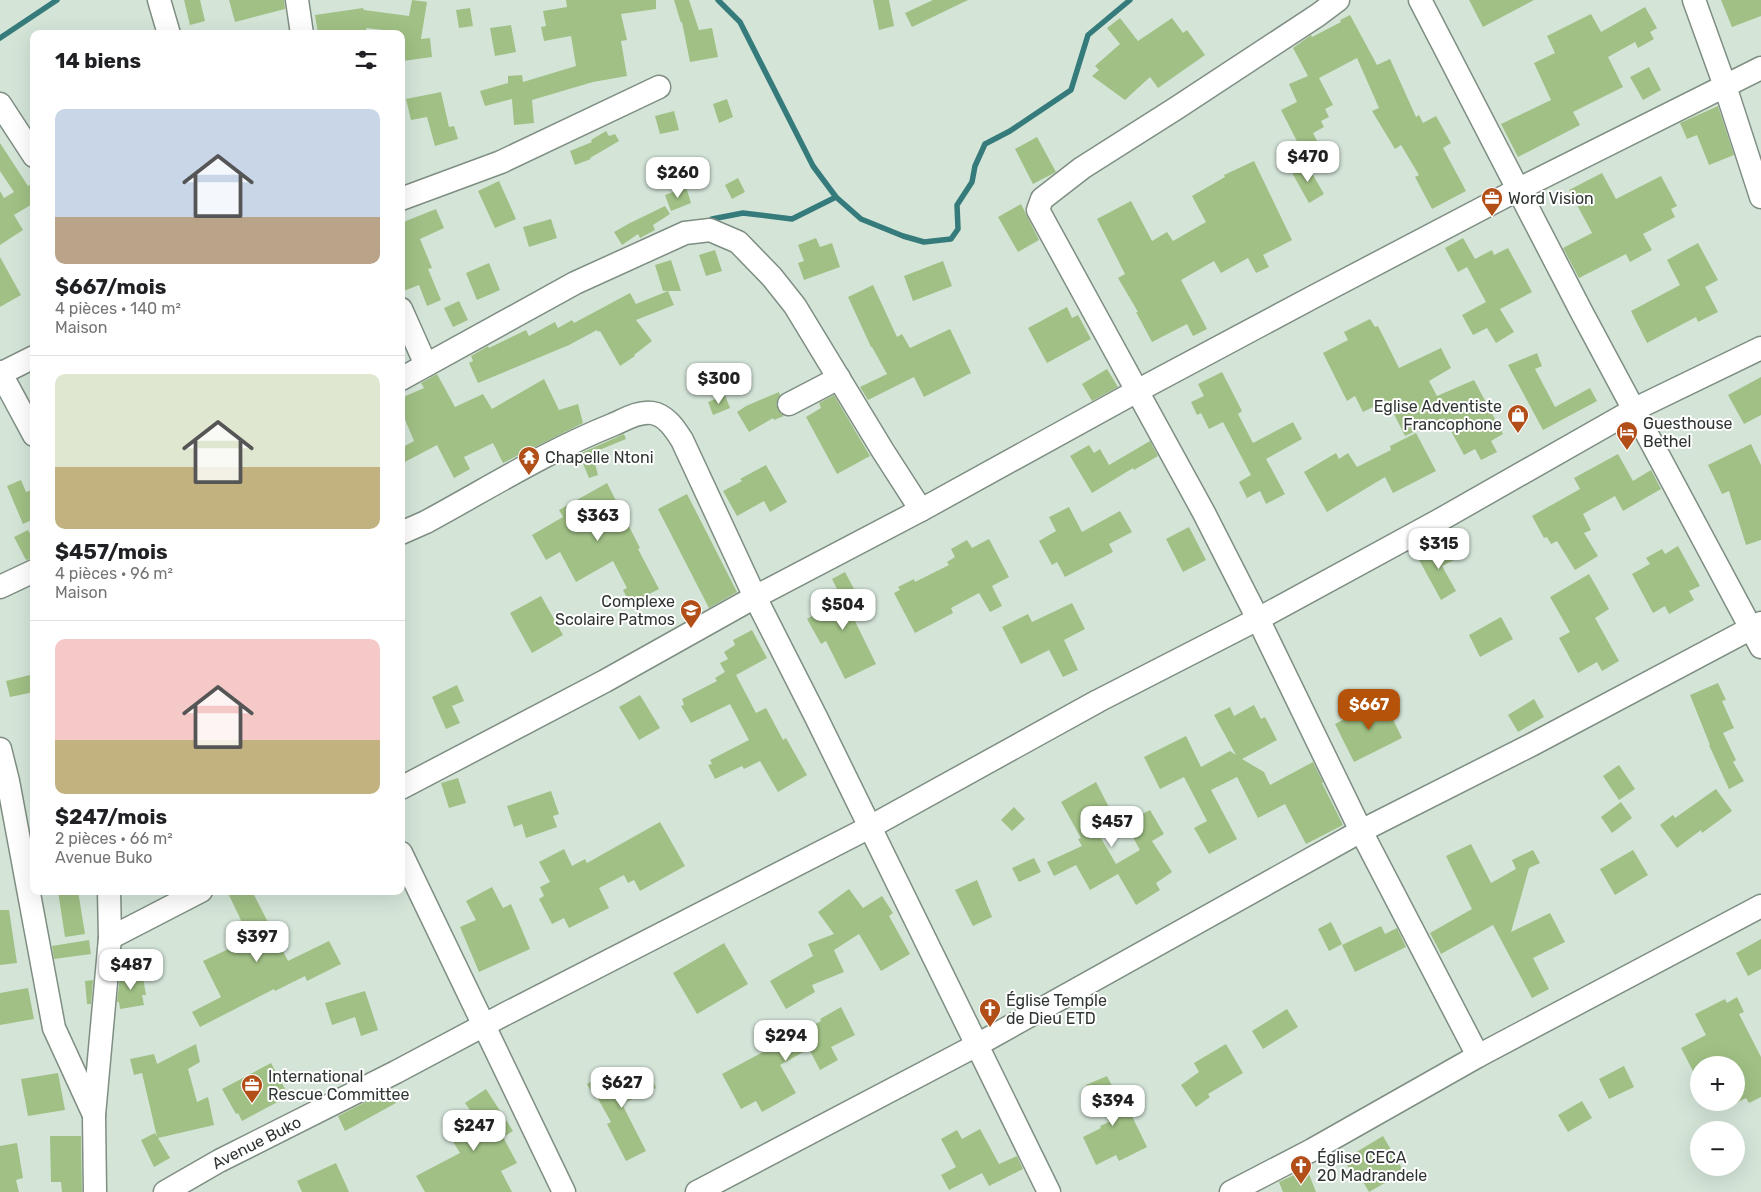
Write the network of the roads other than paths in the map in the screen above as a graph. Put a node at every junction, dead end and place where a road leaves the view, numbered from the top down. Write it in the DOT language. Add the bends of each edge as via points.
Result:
graph roads {
  1 [pos="159,0"];
  2 [pos="297,0"];
  3 [pos="1338,0"];
  4 [pos="1420,0"];
  5 [pos="1694,0"];
  6 [pos="168,30"];
  7 [pos="301,30"];
  8 [pos="1761,68"];
  9 [pos="1726,86"];
  10 [pos="659,87"];
  11 [pos="0,104"];
  12 [pos="30,150"];
  13 [pos="1519,189"];
  14 [pos="405,198"];
  15 [pos="1761,198"];
  16 [pos="405,318"];
  17 [pos="1761,348"];
  18 [pos="30,359"];
  19 [pos="426,365"];
  20 [pos="0,373"];
  21 [pos="405,377"];
  22 [pos="839,378"];
  23 [pos="1136,391"];
  24 [pos="789,404"];
  25 [pos="1635,409"];
  26 [pos="30,428"];
  27 [pos="921,510"];
  28 [pos="405,531"];
  29 [pos="30,573"];
  30 [pos="0,587"];
  31 [pos="755,597"];
  32 [pos="1258,619"];
  33 [pos="1756,625"];
  34 [pos="1761,647"];
  35 [pos="0,749"];
  36 [pos="405,786"];
  37 [pos="870,827"];
  38 [pos="1361,831"];
  39 [pos="405,861"];
  40 [pos="109,895"];
  41 [pos="192,895"];
  42 [pos="1761,906"];
  43 [pos="110,938"];
  44 [pos="485,1024"];
  45 [pos="977,1045"];
  46 [pos="1478,1056"];
  47 [pos="94,1115"];
  48 [pos="95,1192"];
  49 [pos="165,1192"];
  50 [pos="564,1192"];
  51 [pos="698,1192"];
  52 [pos="1049,1192"];
  53 [pos="1231,1192"];
  1 -- 6 [label="street"];
  2 -- 7 [label="street"];
  3 -- 23 [label="street" via="1176,110 1082,168 1042,200 1038,210"];
  4 -- 13 [label="street"];
  5 -- 9 [label="street"];
  8 -- 9 [label="street"];
  9 -- 13 [label="street"];
  9 -- 15 [label="street"];
  10 -- 14 [label="street" via="501,162"];
  11 -- 12 [label="street"];
  13 -- 23 [label="street"];
  13 -- 25 [label="street"];
  16 -- 19 [label="street"];
  17 -- 25 [label="street, Avenue Buko"];
  18 -- 20 [label="street"];
  19 -- 21 [label="street"];
  19 -- 22 [label="street" via="575,283 685,233 710,230 738,242 772,277 795,306"];
  20 -- 26 [label="street"];
  22 -- 24 [label="street"];
  22 -- 27 [label="street"];
  23 -- 27 [label="street"];
  23 -- 32 [label="street"];
  25 -- 32 [label="street, Avenue Buko"];
  25 -- 33 [label="street"];
  27 -- 31 [label="street"];
  28 -- 31 [label="street" via="580,438 635,415 650,413 659,415 674,427 682,440"];
  29 -- 30 [label="street"];
  31 -- 36 [label="street" via="605,681"];
  31 -- 37 [label="street"];
  32 -- 37 [label="street, Avenue Buko" via="1098,701"];
  32 -- 38 [label="street"];
  33 -- 34 [label="street"];
  33 -- 38 [label="street" via="1534,744"];
  35 -- 47 [label="street" via="54,1028"];
  37 -- 44 [label="street, Avenue Buko"];
  37 -- 45 [label="street"];
  38 -- 45 [label="street"];
  38 -- 46 [label="street"];
  39 -- 44 [label="street"];
  40 -- 43 [label="street"];
  41 -- 43 [label="street"];
  42 -- 46 [label="street"];
  43 -- 47 [label="street"];
  44 -- 49 [label="street, Avenue Buko"];
  44 -- 50 [label="street"];
  45 -- 51 [label="street"];
  45 -- 52 [label="street"];
  46 -- 53 [label="street"];
  47 -- 48 [label="street"];
}
